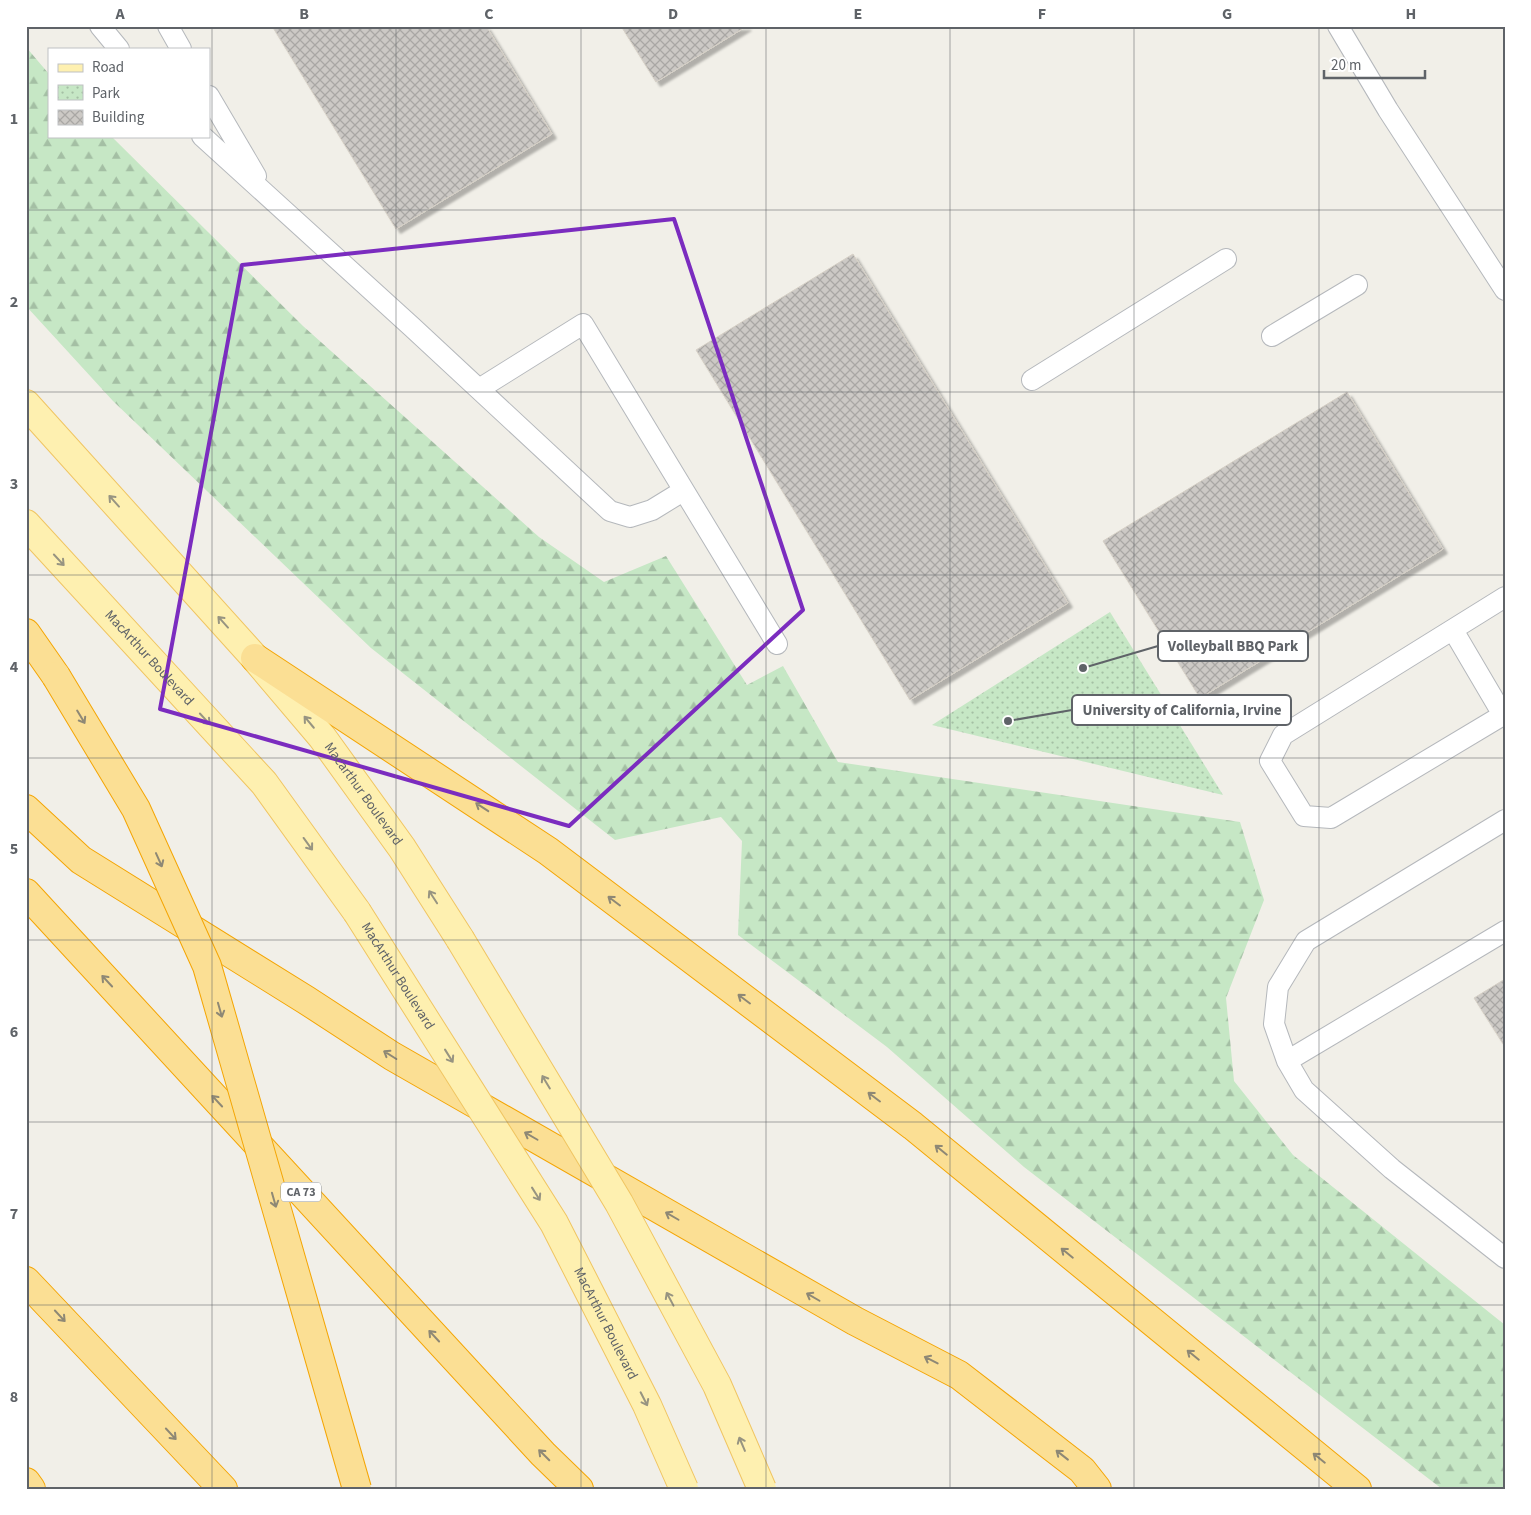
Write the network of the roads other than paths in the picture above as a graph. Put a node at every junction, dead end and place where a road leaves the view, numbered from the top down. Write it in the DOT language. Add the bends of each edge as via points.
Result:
graph roads {
  1 [pos="100,26"];
  2 [pos="168,26"];
  3 [pos="1338,26"];
  4 [pos="118,48"];
  5 [pos="180,48"];
  6 [pos="210,98"];
  7 [pos="204,138"];
  8 [pos="266,194"];
  9 [pos="1226,259"];
  10 [pos="1499,268"];
  11 [pos="1357,285"];
  12 [pos="1505,290"];
  13 [pos="1272,336"];
  14 [pos="1032,380"];
  15 [pos="479,389"];
  16 [pos="26,404"];
  17 [pos="684,491"];
  18 [pos="26,524"];
  19 [pos="1505,597"];
  20 [pos="1452,630"];
  21 [pos="26,633"];
  22 [pos="777,644"];
  23 [pos="255,658"];
  24 [pos="1504,717"];
  25 [pos="26,810"];
  26 [pos="1505,820"];
  27 [pos="26,893"];
  28 [pos="1505,930"];
  29 [pos="1287,1061"];
  30 [pos="1505,1258"];
  31 [pos="26,1281"];
  32 [pos="26,1482"];
  33 [pos="31,1489"];
  34 [pos="223,1489"];
  35 [pos="357,1489"];
  36 [pos="579,1489"];
  37 [pos="684,1489"];
  38 [pos="762,1489"];
  39 [pos="1097,1489"];
  40 [pos="1357,1489"];
  1 -- 4 [label="lane"];
  2 -- 5 [label="lane"];
  3 -- 10 [label="lane" via="1388,110"];
  6 -- 8 [label="lane"];
  7 -- 8 [label="lane"];
  8 -- 15 [label="lane"];
  9 -- 14 [label="lane"];
  10 -- 12 [label="lane"];
  11 -- 13 [label="lane"];
  15 -- 17 [label="lane" via="610,511 630,518 652,510"];
  15 -- 17 [label="lane" via="583,324"];
  23 -- 16 [label="main road, one-way"];
  17 -- 22 [label="lane"];
  18 -- 37 [label="main road, MacArthur Boulevard, one-way, bridge" via="264,783 357,912 554,1222 647,1404"];
  19 -- 20 [label="lane"];
  20 -- 24 [label="lane"];
  20 -- 24 [label="lane" via="1283,735 1270,761 1304,816 1331,818"];
  21 -- 35 [label="highway, one-way, bridge" via="56,676 136,809 207,966"];
  38 -- 23 [label="main road, Macarthur Boulevard, one-way, bridge" via="717,1385 619,1203 460,938 402,848 322,737"];
  40 -- 23 [label="highway, one-way" via="912,1126 556,857"];
  39 -- 25 [label="highway, one-way" via="1082,1470 959,1375 855,1321 392,1056 81,860"];
  26 -- 29 [label="lane" via="1306,941 1278,987 1274,1024"];
  36 -- 27 [label="highway, CA 73, one-way" via="543,1454"];
  28 -- 29 [label="lane"];
  29 -- 30 [label="lane" via="1304,1090 1392,1169"];
  31 -- 34 [label="highway, one-way"];
  32 -- 33 [label="highway"];
}
